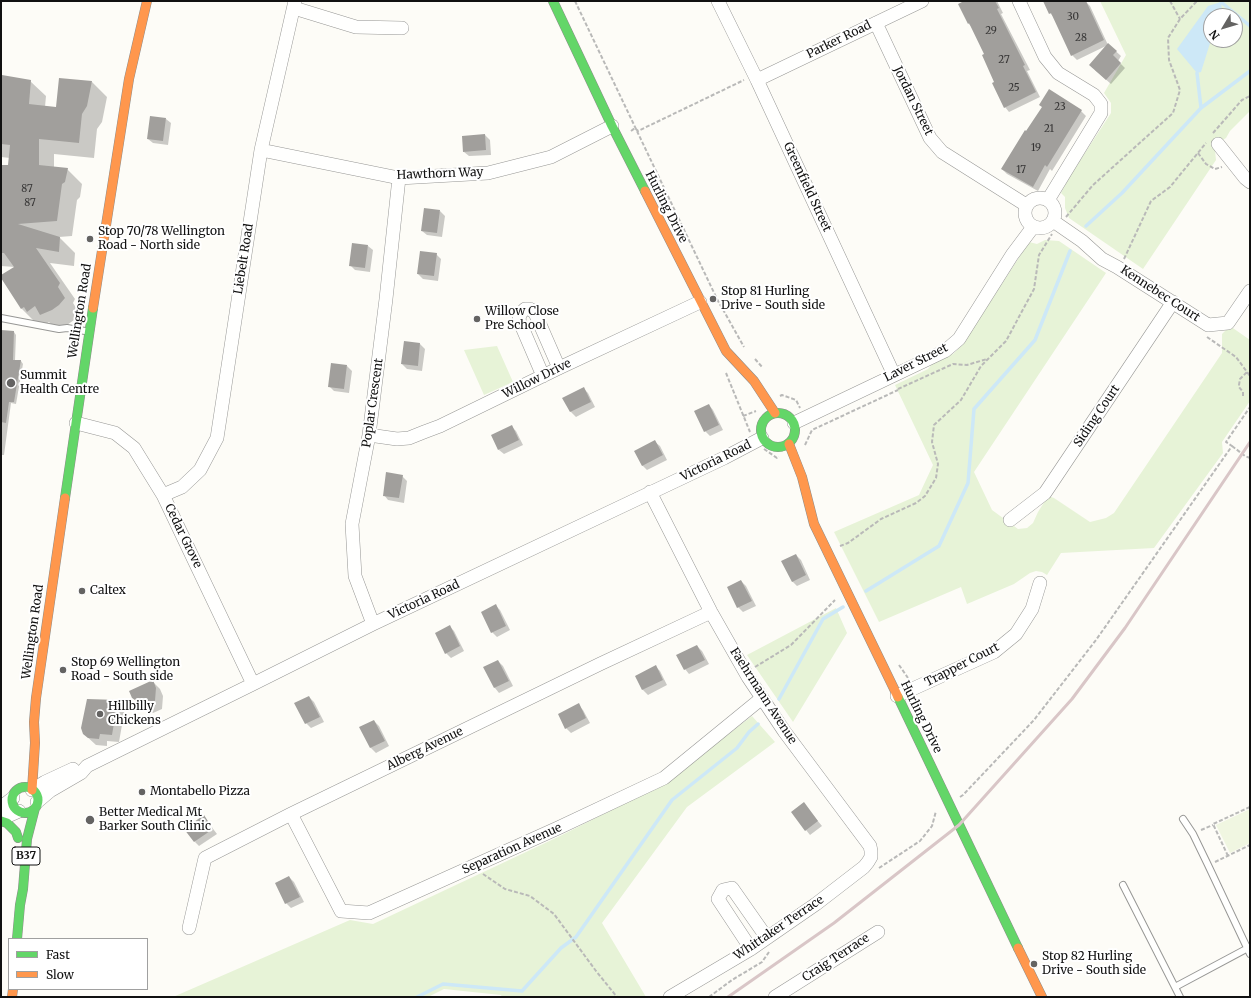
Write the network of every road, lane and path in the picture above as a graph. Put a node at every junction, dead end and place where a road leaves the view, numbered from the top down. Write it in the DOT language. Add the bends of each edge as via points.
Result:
graph roads {
  1 [pos="147,1"];
  2 [pos="553,1"];
  3 [pos="575,1"];
  4 [pos="718,1"];
  5 [pos="922,1"];
  6 [pos="1019,1"];
  7 [pos="1170,1"];
  8 [pos="1197,1"];
  9 [pos="294,5"];
  10 [pos="1180,19"];
  11 [pos="876,23"];
  12 [pos="402,28"];
  13 [pos="741,74"];
  14 [pos="757,80"];
  15 [pos="1250,96"];
  16 [pos="612,126"];
  17 [pos="638,131"];
  18 [pos="618,138"];
  19 [pos="1212,141"];
  20 [pos="261,150"];
  21 [pos="1198,153"];
  22 [pos="1233,163"];
  23 [pos="399,178"];
  24 [pos="1250,182"];
  25 [pos="1048,200"];
  26 [pos="1026,205"];
  27 [pos="1063,223"];
  28 [pos="1033,227"];
  29 [pos="1124,259"];
  30 [pos="1250,291"];
  31 [pos="700,302"];
  32 [pos="1173,302"];
  33 [pos="1,318"];
  34 [pos="89,331"];
  35 [pos="747,351"];
  36 [pos="752,356"];
  37 [pos="988,359"];
  38 [pos="559,368"];
  39 [pos="765,372"];
  40 [pos="1247,372"];
  41 [pos="894,374"];
  42 [pos="543,376"];
  43 [pos="898,390"];
  44 [pos="1242,396"];
  45 [pos="1250,407"];
  46 [pos="775,413"];
  47 [pos="76,423"];
  48 [pos="794,423"];
  49 [pos="369,435"];
  50 [pos="762,438"];
  51 [pos="789,444"];
  52 [pos="805,445"];
  53 [pos="1232,446"];
  54 [pos="1250,458"];
  55 [pos="650,492"];
  56 [pos="163,495"];
  57 [pos="1010,520"];
  58 [pos="828,553"];
  59 [pos="1040,583"];
  60 [pos="838,597"];
  61 [pos="711,612"];
  62 [pos="373,624"];
  63 [pos="745,673"];
  64 [pos="253,684"];
  65 [pos="897,696"];
  66 [pos="762,698"];
  67 [pos="34,722"];
  68 [pos="25,760"];
  69 [pos="34,765"];
  70 [pos="87,766"];
  71 [pos="22,777"];
  72 [pos="48,780"];
  73 [pos="28,796"];
  74 [pos="948,802"];
  75 [pos="1,807"];
  76 [pos="1250,807"];
  77 [pos="19,811"];
  78 [pos="291,814"];
  79 [pos="1183,819"];
  80 [pos="1,820"];
  81 [pos="1213,824"];
  82 [pos="1193,834"];
  83 [pos="18,838"];
  84 [pos="1250,845"];
  85 [pos="870,846"];
  86 [pos="1228,856"];
  87 [pos="473,866"];
  88 [pos="1208,866"];
  89 [pos="1123,885"];
  90 [pos="20,905"];
  91 [pos="189,928"];
  92 [pos="878,932"];
  93 [pos="17,938"];
  94 [pos="768,938"];
  95 [pos="752,949"];
  96 [pos="1249,950"];
  97 [pos="1175,987"];
  98 [pos="617,997"];
  99 [pos="670,997"];
  100 [pos="775,997"];
  101 [pos="1042,997"];
  102 [pos="1180,997"];
  1 -- 34 [label="street, Wellington Road / B37" via="129,79"];
  2 -- 16 [label="street, Hurling Drive"];
  3 -- 17 [label="path"];
  4 -- 14 [label="street, Greenfield Street"];
  5 -- 11 [label="street, Parker Road"];
  6 -- 25 [label="street" via="1045,57 1058,73 1094,96 1101,104 1101,113"];
  7 -- 10 [label="path"];
  8 -- 10 [label="path"];
  9 -- 12 [label="street" via="356,27"];
  9 -- 20 [label="street, Liebelt Road"];
  10 -- 27 [label="path" via="1168,38 1169,60 1180,90 1173,113 1094,185"];
  11 -- 14 [label="street, Parker Road"];
  11 -- 26 [label="street, Jordan Street" via="930,138 942,152"];
  13 -- 17 [label="path" via="744,81"];
  14 -- 41 [label="street, Greenfield Street"];
  15 -- 19 [label="path" via="1242,100"];
  16 -- 18 [label="street, Hurling Drive"];
  16 -- 23 [label="street, Hawthorn Way" via="551,157 488,173"];
  17 -- 18 [label="path" via="636,128"];
  17 -- 35 [label="path" via="717,299"];
  18 -- 31 [label="street, Hurling Drive"];
  19 -- 21 [label="path"];
  19 -- 22 [label="street"];
  20 -- 23 [label="street, Hawthorn Way"];
  20 -- 56 [label="street, Liebelt Road" via="217,438 200,470 182,487"];
  21 -- 22 [label="path" via="1206,164 1216,169"];
  21 -- 29 [label="path" via="1170,187 1151,202"];
  22 -- 24 [label="street"];
  23 -- 49 [label="street, Poplar Crescent"];
  25 -- 26 [label="street" via="1038,197"];
  25 -- 27 [label="street"];
  26 -- 28 [label="street" via="1024,215"];
  27 -- 28 [label="street" via="1050,224 1042,228"];
  27 -- 32 [label="street, Kennebec Court" via="1102,258"];
  27 -- 37 [label="path" via="1039,255 1034,289 1006,341"];
  28 -- 41 [label="street, Laver Street" via="1012,255 959,339 945,351"];
  30 -- 32 [label="street, Kennebec Court" via="1228,323 1208,325"];
  31 -- 38 [label="street, Willow Drive"];
  31 -- 46 [label="street, Hurling Drive" via="726,351 754,381"];
  32 -- 57 [label="street, Siding Court" via="1045,493"];
  33 -- 34 [label="lane" via="59,329"];
  34 -- 47 [label="street, Wellington Road / B37"];
  36 -- 39 [label="path"];
  37 -- 43 [label="path" via="967,365 953,364"];
  37 -- 58 [label="path" via="961,400 934,425 932,442 938,464 936,478 925,496 916,503 881,519 848,543"];
  38 -- 42 [label="street, Willow Drive"];
  38 -- 42 [label="street" via="535,313 525,309 519,320"];
  40 -- 44 [label="path" via="1240,379 1239,387 1244,392"];
  41 -- 43 [label="path"];
  41 -- 48 [label="street, Laver Street"];
  42 -- 49 [label="street, Willow Drive" via="440,426 409,438 397,440"];
  43 -- 52 [label="path" via="812,430"];
  45 -- 53 [label="path" via="1226,442"];
  46 -- 48 [label="street" via="787,415"];
  46 -- 50 [label="street" via="763,421"];
  47 -- 56 [label="street, Cedar Grove" via="115,433 134,448"];
  47 -- 67 [label="street, Wellington Road / B37"];
  48 -- 51 [label="street" via="795,435"];
  49 -- 62 [label="street, Poplar Crescent" via="352,524 355,576"];
  50 -- 51 [label="street" via="772,447 784,447"];
  50 -- 55 [label="street, Victoria Road"];
  51 -- 58 [label="street, Hurling Drive" via="802,477 814,524"];
  53 -- 54 [label="path"];
  53 -- 74 [label="path" via="1096,640 1034,720 963,795"];
  55 -- 61 [label="street, Faehrmann Avenue"];
  55 -- 62 [label="street, Victoria Road"];
  56 -- 64 [label="street, Cedar Grove"];
  58 -- 65 [label="street, Hurling Drive"];
  59 -- 65 [label="street, Trapper Court" via="1032,609 1016,634 994,652"];
  60 -- 63 [label="path" via="791,645"];
  61 -- 63 [label="street, Faehrmann Avenue"];
  61 -- 78 [label="street, Alberg Avenue"];
  62 -- 64 [label="street, Victoria Road"];
  63 -- 66 [label="street, Faehrmann Avenue"];
  64 -- 70 [label="street, Victoria Road"];
  65 -- 74 [label="street, Hurling Drive"];
  66 -- 85 [label="street, Faehrmann Avenue"];
  66 -- 87 [label="street, Separation Avenue" via="664,778"];
  67 -- 68 [label="street, Wellington Road / B37" via="30,728"];
  67 -- 69 [label="street, Wellington Road / B37"];
  69 -- 72 [label="street" via="34,769"];
  69 -- 73 [label="street, Wellington Road / B37"];
  70 -- 72 [label="street, Victoria Road" via="78,767"];
  70 -- 73 [label="street, Victoria Road" via="81,773 50,791"];
  71 -- 73 [label="street, Wellington Road / B37"];
  72 -- 73 [label="street, Victoria Road"];
  73 -- 75 [label="street, Victoria Road"];
  73 -- 77 [label="street" via="27,813"];
  73 -- 77 [label="street, B37" via="13,804"];
  73 -- 90 [label="street, Wellington Road / B37" via="27,839"];
  74 -- 101 [label="street, Hurling Drive"];
  76 -- 81 [label="path"];
  77 -- 80 [label="street"];
  77 -- 83 [label="street, Wellington Road / B37"];
  78 -- 87 [label="street, Separation Avenue" via="341,911 368,913"];
  78 -- 91 [label="street, Alberg Avenue" via="205,858"];
  79 -- 82 [label="lane"];
  80 -- 83 [label="street" via="16,832"];
  81 -- 82 [label="path"];
  81 -- 86 [label="path"];
  82 -- 88 [label="lane"];
  83 -- 90 [label="street, Wellington Road / B37"];
  84 -- 86 [label="path"];
  85 -- 94 [label="street, Whittaker Terrace" via="871,857 864,867"];
  86 -- 88 [label="path"];
  87 -- 98 [label="path" via="505,889 530,896 554,914"];
  88 -- 96 [label="lane"];
  89 -- 97 [label="lane"];
  90 -- 93 [label="street, Wellington Road / B37"];
  92 -- 100 [label="street, Craig Terrace"];
  94 -- 95 [label="street, Whittaker Terrace"];
  94 -- 95 [label="street" via="732,888 723,890 718,899"];
  95 -- 99 [label="street, Whittaker Terrace"];
  96 -- 97 [label="lane"];
  97 -- 102 [label="lane"];
}
